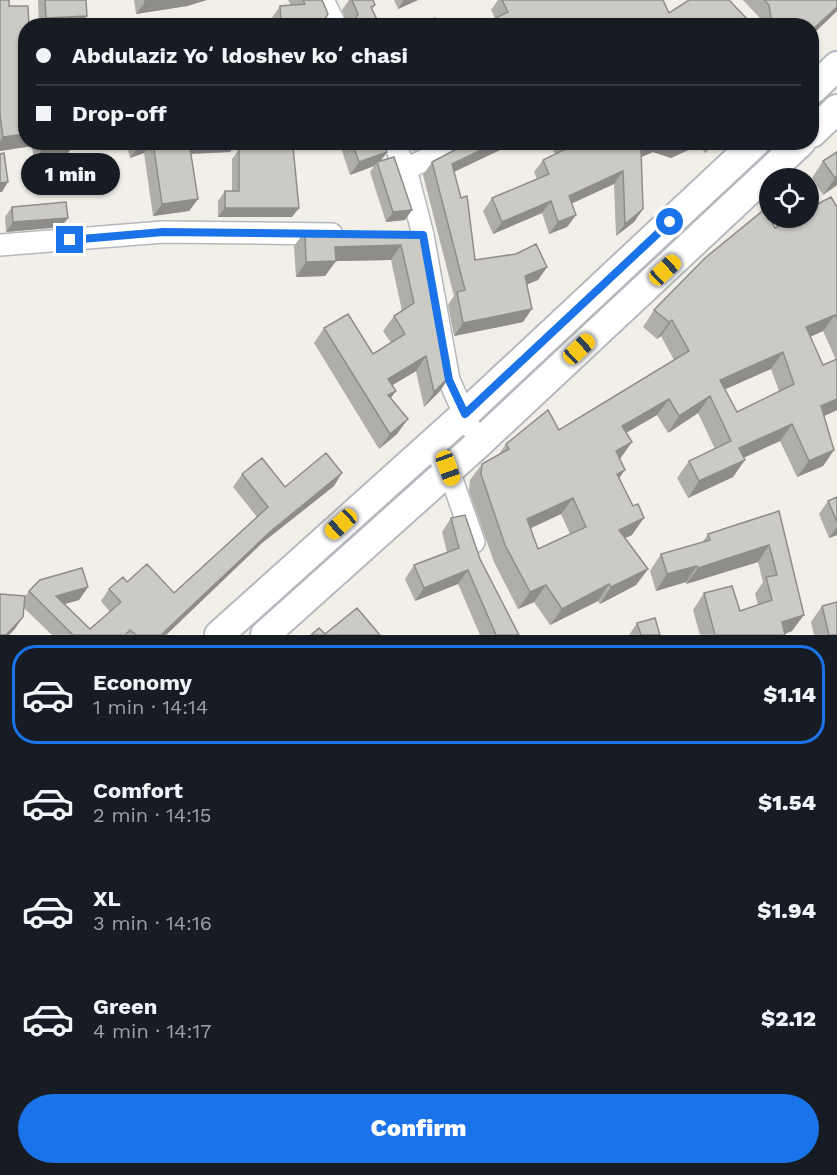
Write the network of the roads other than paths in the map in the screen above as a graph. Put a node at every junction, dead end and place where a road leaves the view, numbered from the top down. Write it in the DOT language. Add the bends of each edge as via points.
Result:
graph roads {
  1 [pos="323,0"];
  2 [pos="332,18"];
  3 [pos="837,66"];
  4 [pos="819,83"];
  5 [pos="837,109"];
  6 [pos="819,126"];
  7 [pos="397,150"];
  8 [pos="445,150"];
  9 [pos="747,150"];
  10 [pos="792,150"];
  11 [pos="406,169"];
  12 [pos="352,235"];
  13 [pos="399,235"];
  14 [pos="423,235"];
  15 [pos="0,245"];
  16 [pos="465,414"];
  17 [pos="428,445"];
  18 [pos="477,445"];
  19 [pos="448,468"];
  20 [pos="482,567"];
  21 [pos="219,635"];
  22 [pos="265,635"];
  1 -- 2 [label="street"];
  3 -- 4 [label="main road"];
  5 -- 6 [label="main road"];
  7 -- 11 [label="street"];
  8 -- 11 [label="street"];
  9 -- 16 [label="main road"];
  10 -- 18 [label="main road"];
  11 -- 14 [label="street"];
  12 -- 15 [label="street" via="163,232"];
  13 -- 14 [label="street"];
  14 -- 16 [label="street" via="449,380"];
  16 -- 17 [label="main road"];
  16 -- 18 [label="street"];
  17 -- 19 [label="street"];
  17 -- 21 [label="main road"];
  18 -- 19 [label="main road"];
  19 -- 20 [label="street"];
  19 -- 22 [label="main road"];
}
